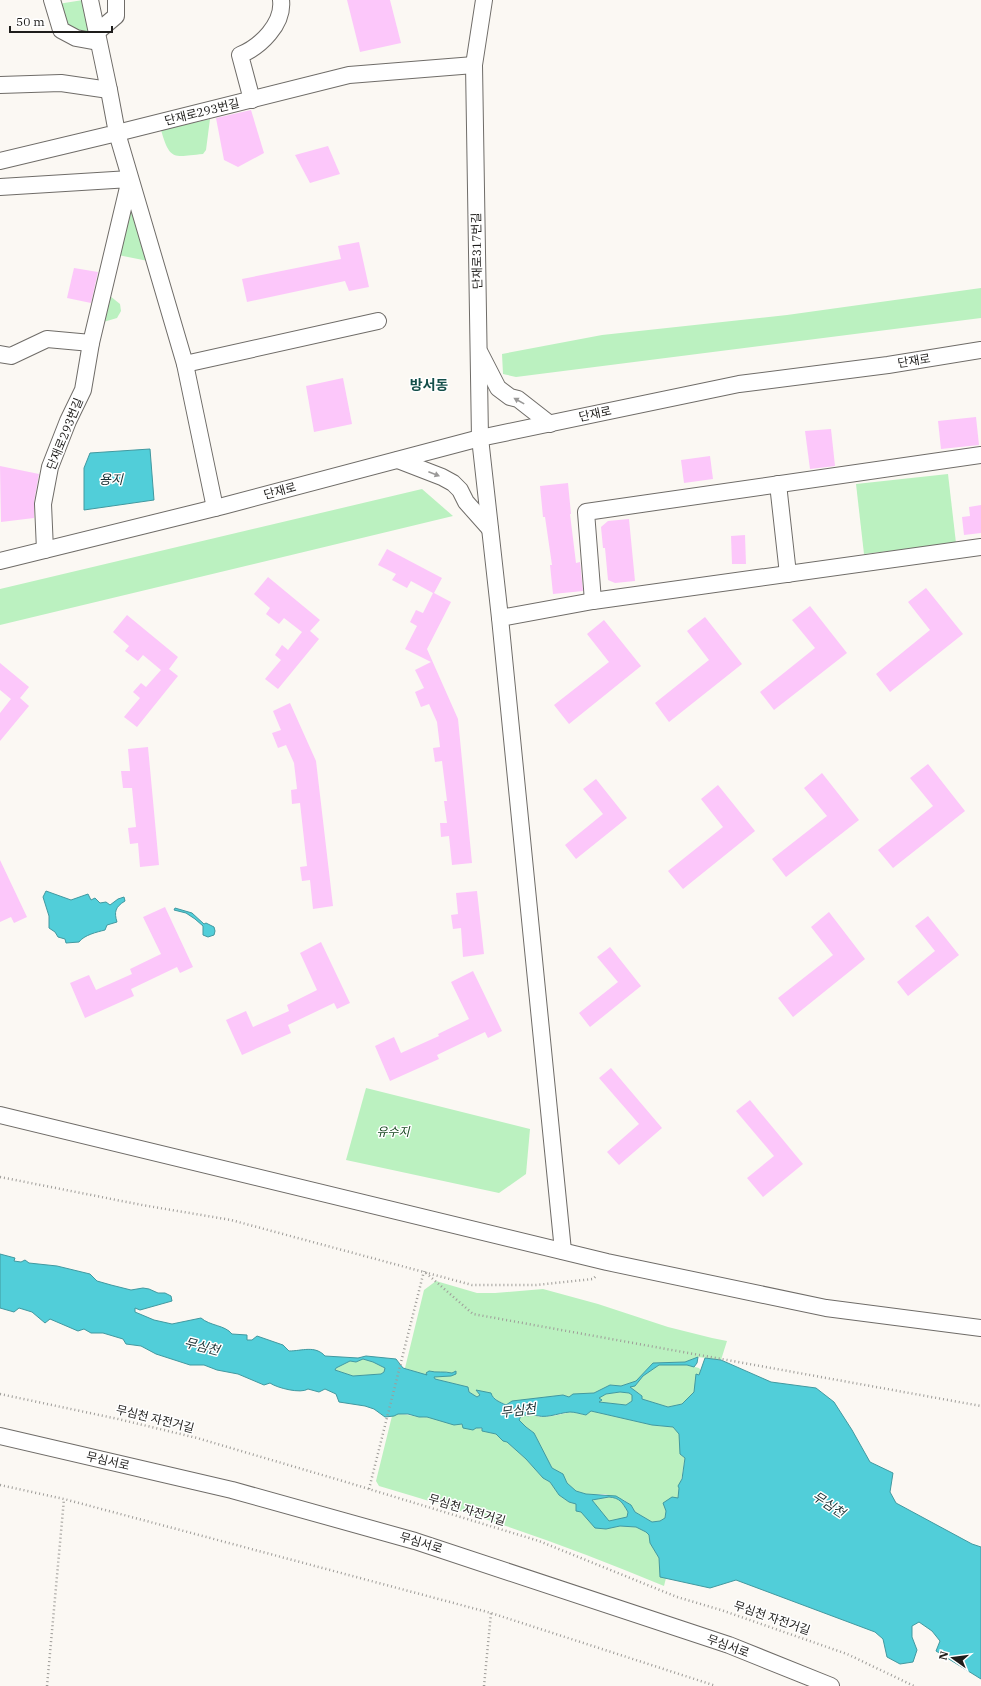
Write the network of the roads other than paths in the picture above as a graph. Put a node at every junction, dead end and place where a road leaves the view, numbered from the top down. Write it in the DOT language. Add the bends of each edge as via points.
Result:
graph roads {
  1 [pos="52,0"];
  2 [pos="90,0"];
  3 [pos="116,0"];
  4 [pos="281,0"];
  5 [pos="484,0"];
  6 [pos="98,37"];
  7 [pos="474,65"];
  8 [pos="0,84"];
  9 [pos="109,90"];
  10 [pos="252,100"];
  11 [pos="116,133"];
  12 [pos="0,161"];
  13 [pos="130,179"];
  14 [pos="0,187"];
  15 [pos="378,321"];
  16 [pos="91,343"];
  17 [pos="478,350"];
  18 [pos="981,350"];
  19 [pos="0,354"];
  20 [pos="185,364"];
  21 [pos="550,424"];
  22 [pos="480,438"];
  23 [pos="981,455"];
  24 [pos="398,460"];
  25 [pos="778,484"];
  26 [pos="215,508"];
  27 [pos="490,529"];
  28 [pos="981,547"];
  29 [pos="46,550"];
  30 [pos="0,561"];
  31 [pos="788,574"];
  32 [pos="593,601"];
  33 [pos="500,618"];
  34 [pos="0,1115"];
  35 [pos="563,1251"];
  36 [pos="981,1328"];
  37 [pos="0,1436"];
  38 [pos="831,1686"];
  1 -- 6 [label="street" via="61,30 76,38"];
  2 -- 6 [label="street"];
  3 -- 6 [label="street" via="116,16"];
  4 -- 10 [label="street" via="276,24 261,42 240,55"];
  5 -- 7 [label="street, 단재로317번길"];
  6 -- 9 [label="street"];
  7 -- 10 [label="street, 단재로293번길" via="349,75"];
  7 -- 17 [label="street, 단재로317번길"];
  8 -- 9 [label="street" via="61,83"];
  9 -- 11 [label="street"];
  10 -- 11 [label="street, 단재로293번길"];
  11 -- 12 [label="street, 단재로293번길"];
  11 -- 13 [label="street"];
  13 -- 14 [label="street"];
  13 -- 16 [label="street, 단재로293번길"];
  13 -- 20 [label="street"];
  15 -- 20 [label="street"];
  16 -- 19 [label="street" via="47,339 11,356"];
  16 -- 29 [label="street, 단재로293번길" via="83,390 50,467 43,504"];
  21 -- 17 [label="street, one-way" via="518,399 510,397 498,388"];
  17 -- 22 [label="street, 단재로317번길"];
  18 -- 21 [label="street, 단재로" via="739,384"];
  20 -- 26 [label="street"];
  21 -- 22 [label="street, 단재로"];
  22 -- 24 [label="street, 단재로"];
  22 -- 27 [label="street, 단재로317번길"];
  23 -- 25 [label="street"];
  24 -- 26 [label="street, 단재로"];
  24 -- 27 [label="street, one-way" via="453,483"];
  25 -- 31 [label="street"];
  25 -- 32 [label="street" via="586,512"];
  26 -- 29 [label="street, 단재로"];
  27 -- 33 [label="street, 단재로317번길"];
  28 -- 31 [label="street"];
  29 -- 30 [label="street, 단재로"];
  31 -- 32 [label="street"];
  32 -- 33 [label="street"];
  33 -- 35 [label="street, 단재로317번길"];
  34 -- 35 [label="street"];
  35 -- 36 [label="street" via="826,1308"];
  37 -- 38 [label="street, 무심서로" via="232,1490 415,1540 729,1646"];
}
